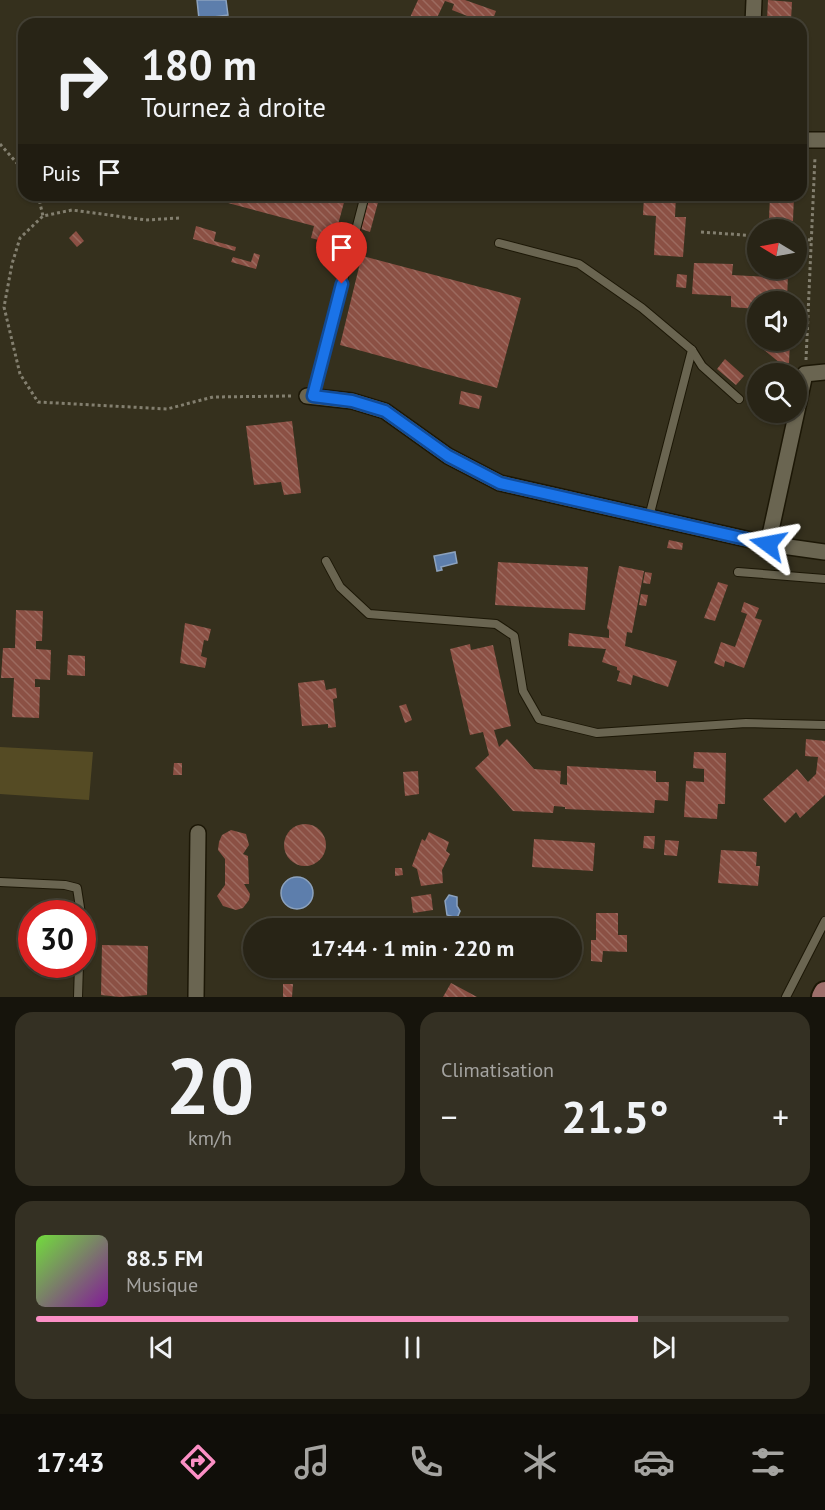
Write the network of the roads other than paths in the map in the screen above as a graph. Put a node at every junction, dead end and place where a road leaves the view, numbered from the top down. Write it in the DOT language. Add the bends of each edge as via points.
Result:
graph roads {
  1 [pos="754,0"];
  2 [pos="753,18"];
  3 [pos="363,201"];
  4 [pos="499,243"];
  5 [pos="692,350"];
  6 [pos="825,372"];
  7 [pos="310,396"];
  8 [pos="739,399"];
  9 [pos="649,517"];
  10 [pos="768,544"];
  11 [pos="825,552"];
  12 [pos="326,561"];
  13 [pos="738,572"];
  14 [pos="825,579"];
  15 [pos="825,725"];
  16 [pos="198,834"];
  17 [pos="0,882"];
  18 [pos="79,900"];
  19 [pos="825,921"];
  20 [pos="79,978"];
  21 [pos="78,997"];
  22 [pos="196,997"];
  23 [pos="786,997"];
  1 -- 2 [label="street"];
  3 -- 7 [label="lane"];
  4 -- 5 [label="lane" via="579,264 642,308"];
  5 -- 8 [label="lane" via="702,366"];
  5 -- 9 [label="lane"];
  6 -- 10 [label="street" via="805,374"];
  7 -- 9 [label="street" via="352,401 385,411 448,456 500,483"];
  9 -- 10 [label="street"];
  10 -- 11 [label="street"];
  12 -- 15 [label="lane" via="340,587 369,614 496,624 514,636 523,691 539,719 597,733 746,723"];
  13 -- 14 [label="lane"];
  16 -- 22 [label="street"];
  17 -- 18 [label="lane" via="65,885 77,888"];
  19 -- 23 [label="lane"];
  20 -- 21 [label="lane"];
}
